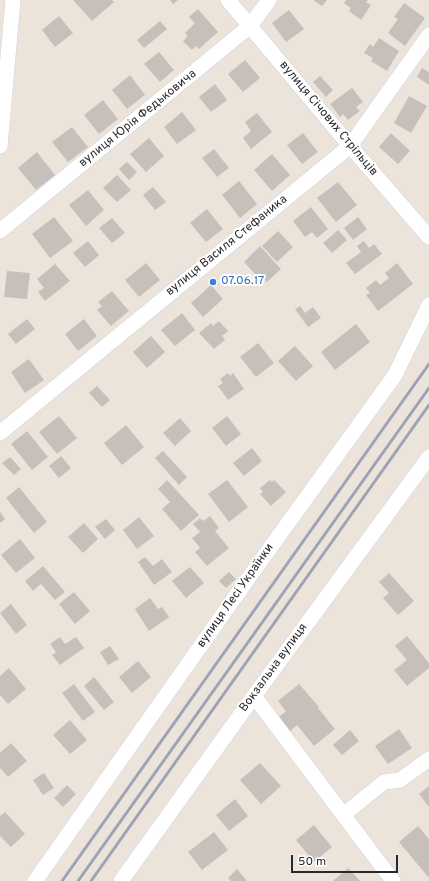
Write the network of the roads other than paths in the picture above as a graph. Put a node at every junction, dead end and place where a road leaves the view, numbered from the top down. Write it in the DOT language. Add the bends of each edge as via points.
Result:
graph roads {
  1 [pos="14,0"];
  2 [pos="228,0"];
  3 [pos="269,0"];
  4 [pos="250,26"];
  5 [pos="429,35"];
  6 [pos="0,146"];
  7 [pos="350,146"];
  8 [pos="0,231"];
  9 [pos="429,237"];
  10 [pos="429,305"];
  11 [pos="0,433"];
  12 [pos="429,457"];
  13 [pos="254,696"];
  14 [pos="429,759"];
  15 [pos="343,815"];
  16 [pos="35,881"];
  17 [pos="122,881"];
  18 [pos="393,881"];
  1 -- 6 [label="street"];
  2 -- 4 [label="street, вулиця Січових Стрільців"];
  3 -- 4 [label="street, вулиця Юрія Федьковича"];
  4 -- 7 [label="street, вулиця Січових Стрільців"];
  4 -- 8 [label="street, вулиця Юрія Федьковича"];
  5 -- 7 [label="street, вулиця Василя Стефаника"];
  7 -- 9 [label="street, вулиця Січових Стрільців"];
  7 -- 11 [label="street, вулиця Василя Стефаника"];
  10 -- 16 [label="street, вулиця Лесі Українки" via="396,375 252,573"];
  12 -- 13 [label="street, Вокзальна вулиця"];
  13 -- 15 [label="street"];
  13 -- 17 [label="street, Вокзальна вулиця"];
  14 -- 15 [label="street" via="400,780 384,782"];
  15 -- 18 [label="street"];
}
